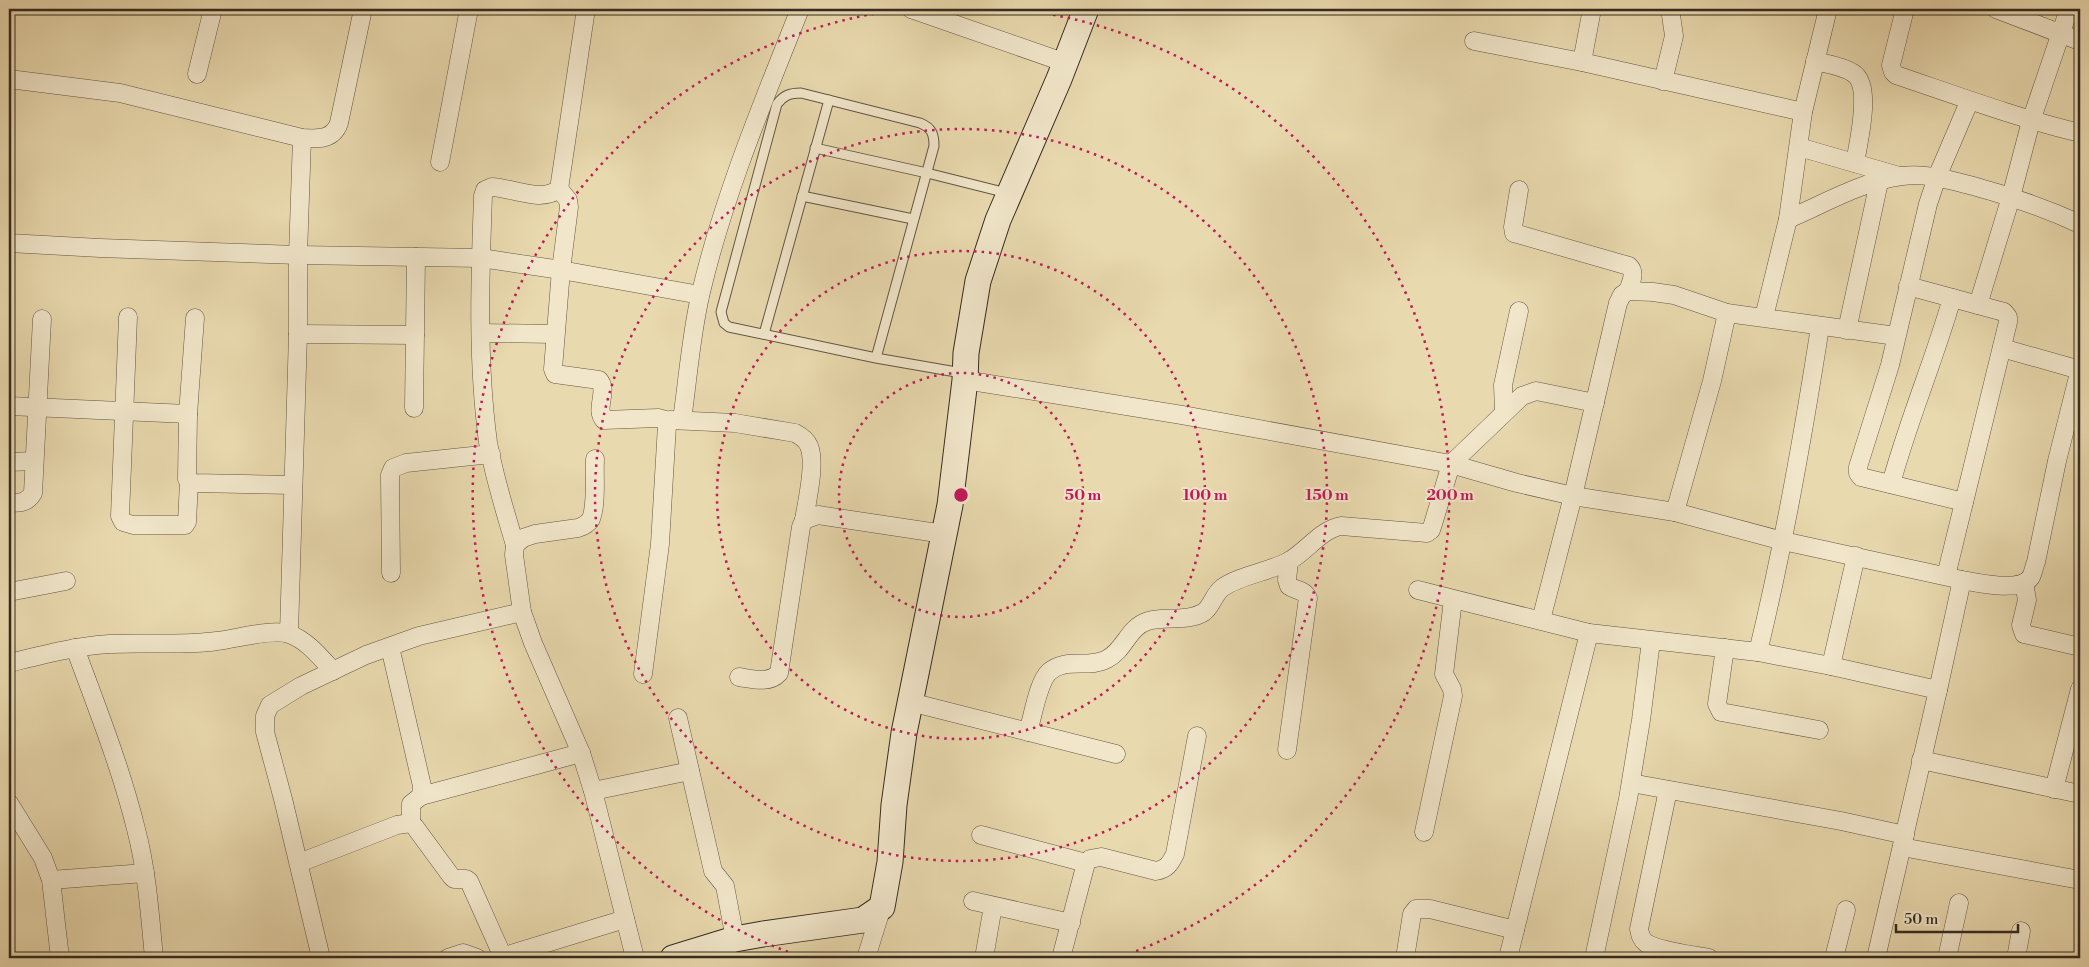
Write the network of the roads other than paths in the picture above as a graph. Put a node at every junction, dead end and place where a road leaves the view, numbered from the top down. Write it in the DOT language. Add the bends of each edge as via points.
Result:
graph roads {
  1 [pos="213,9"];
  2 [pos="363,9"];
  3 [pos="469,9"];
  4 [pos="586,9"];
  5 [pos="800,9"];
  6 [pos="911,9"];
  7 [pos="1086,9"];
  8 [pos="1592,9"];
  9 [pos="1672,9"];
  10 [pos="1828,9"];
  11 [pos="1905,9"];
  12 [pos="1996,9"];
  13 [pos="2069,9"];
  14 [pos="2061,35"];
  15 [pos="1474,40"];
  16 [pos="2080,41"];
  17 [pos="1066,62"];
  18 [pos="1582,62"];
  19 [pos="1816,62"];
  20 [pos="197,74"];
  21 [pos="9,79"];
  22 [pos="1663,81"];
  23 [pos="829,100"];
  24 [pos="1969,102"];
  25 [pos="1803,112"];
  26 [pos="2031,121"];
  27 [pos="2080,133"];
  28 [pos="302,138"];
  29 [pos="1799,147"];
  30 [pos="815,148"];
  31 [pos="440,162"];
  32 [pos="1855,164"];
  33 [pos="927,172"];
  34 [pos="1900,176"];
  35 [pos="1937,177"];
  36 [pos="1879,182"];
  37 [pos="559,189"];
  38 [pos="1519,190"];
  39 [pos="1009,194"];
  40 [pos="802,196"];
  41 [pos="2011,197"];
  42 [pos="913,219"];
  43 [pos="1788,219"];
  44 [pos="2080,224"];
  45 [pos="9,243"];
  46 [pos="298,255"];
  47 [pos="416,257"];
  48 [pos="481,258"];
  49 [pos="561,270"];
  50 [pos="1908,286"];
  51 [pos="1628,291"];
  52 [pos="700,295"];
  53 [pos="1952,298"];
  54 [pos="1978,305"];
  55 [pos="1519,311"];
  56 [pos="1727,313"];
  57 [pos="128,317"];
  58 [pos="1764,317"];
  59 [pos="195,318"];
  60 [pos="42,319"];
  61 [pos="1820,327"];
  62 [pos="1847,330"];
  63 [pos="481,333"];
  64 [pos="298,334"];
  65 [pos="555,334"];
  66 [pos="764,334"];
  67 [pos="415,335"];
  68 [pos="1896,336"];
  69 [pos="2002,348"];
  70 [pos="876,358"];
  71 [pos="2080,370"];
  72 [pos="965,377"];
  73 [pos="1595,403"];
  74 [pos="9,406"];
  75 [pos="36,407"];
  76 [pos="414,408"];
  77 [pos="123,411"];
  78 [pos="1504,412"];
  79 [pos="188,414"];
  80 [pos="673,420"];
  81 [pos="491,454"];
  82 [pos="595,459"];
  83 [pos="34,461"];
  84 [pos="9,462"];
  85 [pos="1451,464"];
  86 [pos="189,482"];
  87 [pos="1891,484"];
  88 [pos="293,485"];
  89 [pos="1573,496"];
  90 [pos="1964,502"];
  91 [pos="9,503"];
  92 [pos="1675,512"];
  93 [pos="804,520"];
  94 [pos="944,534"];
  95 [pos="1783,541"];
  96 [pos="515,545"];
  97 [pos="1856,556"];
  98 [pos="1290,561"];
  99 [pos="391,573"];
  100 [pos="1954,578"];
  101 [pos="66,581"];
  102 [pos="2024,583"];
  103 [pos="1418,590"];
  104 [pos="9,592"];
  105 [pos="1453,600"];
  106 [pos="522,612"];
  107 [pos="1540,620"];
  108 [pos="1589,633"];
  109 [pos="289,634"];
  110 [pos="1651,641"];
  111 [pos="390,647"];
  112 [pos="2080,647"];
  113 [pos="75,648"];
  114 [pos="1726,648"];
  115 [pos="1758,652"];
  116 [pos="9,663"];
  117 [pos="1831,666"];
  118 [pos="333,671"];
  119 [pos="643,674"];
  120 [pos="739,677"];
  121 [pos="2080,689"];
  122 [pos="1938,690"];
  123 [pos="910,702"];
  124 [pos="678,718"];
  125 [pos="1819,730"];
  126 [pos="1028,732"];
  127 [pos="1197,736"];
  128 [pos="1287,750"];
  129 [pos="580,753"];
  130 [pos="1116,754"];
  131 [pos="1921,760"];
  132 [pos="690,771"];
  133 [pos="1630,783"];
  134 [pos="2054,789"];
  135 [pos="1668,790"];
  136 [pos="593,791"];
  137 [pos="2080,794"];
  138 [pos="421,796"];
  139 [pos="9,803"];
  140 [pos="411,823"];
  141 [pos="1424,832"];
  142 [pos="981,835"];
  143 [pos="1904,841"];
  144 [pos="1086,862"];
  145 [pos="299,863"];
  146 [pos="145,873"];
  147 [pos="51,880"];
  148 [pos="2080,880"];
  149 [pos="973,901"];
  150 [pos="1959,903"];
  151 [pos="993,906"];
  152 [pos="882,907"];
  153 [pos="1846,910"];
  154 [pos="625,919"];
  155 [pos="1071,923"];
  156 [pos="1515,930"];
  157 [pos="2021,931"];
  158 [pos="735,940"];
  159 [pos="1675,955"];
  160 [pos="60,958"];
  161 [pos="154,958"];
  162 [pos="321,958"];
  163 [pos="448,958"];
  164 [pos="476,958"];
  165 [pos="500,958"];
  166 [pos="635,958"];
  167 [pos="673,958"];
  168 [pos="866,958"];
  169 [pos="984,958"];
  170 [pos="1061,958"];
  171 [pos="1405,958"];
  172 [pos="1508,958"];
  173 [pos="1594,958"];
  174 [pos="1709,958"];
  175 [pos="1834,958"];
  176 [pos="1876,958"];
  177 [pos="1947,958"];
  178 [pos="2016,958"];
  1 -- 20 [label="street"];
  2 -- 28 [label="street" via="336,130 324,138"];
  3 -- 31 [label="street"];
  4 -- 37 [label="street"];
  5 -- 52 [label="street" via="742,158 713,243"];
  6 -- 17 [label="street"];
  7 -- 17 [label="street"];
  8 -- 18 [label="street"];
  9 -- 22 [label="street" via="1674,36"];
  10 -- 19 [label="street"];
  11 -- 24 [label="street" via="1891,65 1893,72"];
  12 -- 14 [label="street"];
  13 -- 14 [label="street"];
  14 -- 16 [label="street"];
  14 -- 26 [label="street"];
  15 -- 18 [label="street"];
  17 -- 39 [label="street"];
  18 -- 22 [label="street"];
  19 -- 25 [label="street"];
  19 -- 32 [label="street" via="1855,73 1861,82 1864,94"];
  21 -- 28 [label="street" via="120,93"];
  22 -- 25 [label="street"];
  23 -- 30 [label="lane"];
  23 -- 33 [label="lane" via="929,127 934,135 934,146"];
  23 -- 66 [label="lane" via="791,93 777,104 721,312 724,324 729,327"];
  24 -- 26 [label="street"];
  24 -- 35 [label="street"];
  25 -- 29 [label="street"];
  26 -- 27 [label="street"];
  26 -- 41 [label="street"];
  28 -- 46 [label="street"];
  29 -- 32 [label="street"];
  29 -- 43 [label="street"];
  30 -- 33 [label="lane"];
  30 -- 40 [label="lane"];
  32 -- 34 [label="street"];
  33 -- 39 [label="lane"];
  33 -- 42 [label="lane"];
  34 -- 35 [label="street" via="1921,174"];
  34 -- 36 [label="street"];
  35 -- 41 [label="street"];
  35 -- 50 [label="street"];
  36 -- 43 [label="street"];
  36 -- 62 [label="street"];
  37 -- 48 [label="street" via="542,195 500,187 486,190 483,196"];
  37 -- 49 [label="street" via="568,200 569,207"];
  38 -- 51 [label="street" via="1514,233 1629,266 1633,274"];
  39 -- 72 [label="street" via="978,281"];
  40 -- 42 [label="lane"];
  40 -- 66 [label="lane"];
  41 -- 44 [label="street"];
  41 -- 54 [label="street"];
  42 -- 70 [label="lane"];
  43 -- 58 [label="street"];
  45 -- 46 [label="street"];
  46 -- 47 [label="street"];
  46 -- 64 [label="street"];
  47 -- 48 [label="street"];
  47 -- 67 [label="street"];
  48 -- 49 [label="street"];
  48 -- 63 [label="street"];
  49 -- 52 [label="street"];
  49 -- 65 [label="street"];
  50 -- 53 [label="street"];
  50 -- 68 [label="street"];
  51 -- 56 [label="street" via="1674,296"];
  51 -- 73 [label="street" via="1618,303"];
  52 -- 80 [label="street"];
  53 -- 54 [label="street"];
  53 -- 87 [label="street"];
  54 -- 69 [label="street" via="2008,316"];
  55 -- 78 [label="street" via="1503,385"];
  56 -- 58 [label="street"];
  56 -- 92 [label="street" via="1712,381"];
  57 -- 77 [label="street"];
  58 -- 61 [label="street"];
  59 -- 79 [label="street"];
  60 -- 75 [label="street"];
  61 -- 62 [label="street"];
  61 -- 95 [label="street"];
  62 -- 68 [label="street"];
  63 -- 65 [label="street"];
  63 -- 81 [label="street"];
  64 -- 67 [label="street"];
  64 -- 88 [label="street"];
  65 -- 80 [label="street" via="555,374 599,380 603,387 600,412 604,420"];
  66 -- 70 [label="lane"];
  67 -- 76 [label="street"];
  68 -- 87 [label="street" via="1858,467 1861,477"];
  69 -- 71 [label="street"];
  69 -- 90 [label="street"];
  70 -- 72 [label="lane"];
  71 -- 102 [label="street" via="2036,562 2031,577"];
  72 -- 85 [label="street"];
  72 -- 94 [label="street"];
  73 -- 78 [label="street" via="1536,391 1522,396"];
  73 -- 89 [label="street"];
  74 -- 75 [label="street"];
  75 -- 77 [label="street"];
  75 -- 83 [label="street"];
  77 -- 79 [label="street"];
  77 -- 86 [label="street" via="120,516 123,522 132,525 185,525"];
  78 -- 85 [label="street"];
  79 -- 86 [label="street"];
  80 -- 93 [label="street" via="735,423 804,437 812,457"];
  80 -- 119 [label="street" via="668,432 664,502"];
  81 -- 96 [label="street"];
  81 -- 99 [label="street" via="406,463 393,468 390,475"];
  82 -- 96 [label="street" via="591,519 586,525 529,536"];
  83 -- 84 [label="street"];
  83 -- 91 [label="street" via="33,493 29,500"];
  85 -- 89 [label="street"];
  85 -- 98 [label="street" via="1431,530 1427,533 1341,526 1324,532"];
  86 -- 88 [label="street"];
  87 -- 90 [label="street"];
  88 -- 109 [label="street"];
  89 -- 92 [label="street"];
  89 -- 107 [label="street"];
  90 -- 100 [label="street"];
  92 -- 95 [label="street"];
  93 -- 94 [label="street" via="818,515"];
  93 -- 120 [label="street" via="779,673 768,680"];
  94 -- 123 [label="street"];
  95 -- 97 [label="street"];
  95 -- 115 [label="street"];
  96 -- 106 [label="street"];
  97 -- 100 [label="street"];
  97 -- 117 [label="street"];
  98 -- 126 [label="street" via="1223,587 1204,611 1196,615 1139,624 1107,659 1092,664 1055,667 1043,680"];
  98 -- 128 [label="street" via="1289,586 1306,593 1308,598"];
  100 -- 102 [label="street" via="2005,585"];
  100 -- 122 [label="street"];
  101 -- 104 [label="street"];
  102 -- 112 [label="street" via="2027,600 2021,625 2024,634"];
  103 -- 105 [label="street"];
  105 -- 107 [label="street"];
  105 -- 141 [label="street" via="1444,674 1453,696"];
  106 -- 111 [label="street" via="419,636"];
  106 -- 129 [label="street"];
  107 -- 108 [label="street"];
  108 -- 110 [label="street"];
  108 -- 156 [label="street"];
  109 -- 113 [label="street" via="267,633 178,645 110,644"];
  109 -- 118 [label="street" via="308,646"];
  110 -- 114 [label="street"];
  110 -- 133 [label="street"];
  111 -- 118 [label="street"];
  111 -- 138 [label="street" via="422,786"];
  113 -- 116 [label="street"];
  113 -- 146 [label="street" via="137,830"];
  114 -- 115 [label="street"];
  114 -- 125 [label="street" via="1717,704 1721,712"];
  115 -- 117 [label="street"];
  117 -- 122 [label="street"];
  118 -- 145 [label="street" via="280,698 270,705 265,716 265,732"];
  121 -- 134 [label="street"];
  122 -- 131 [label="street"];
  123 -- 126 [label="street"];
  123 -- 152 [label="street"];
  124 -- 132 [label="street"];
  126 -- 130 [label="street"];
  127 -- 144 [label="street" via="1175,854 1165,870 1156,872 1101,857"];
  129 -- 136 [label="street"];
  129 -- 138 [label="street"];
  131 -- 134 [label="street"];
  131 -- 143 [label="street"];
  132 -- 136 [label="street"];
  132 -- 158 [label="street" via="713,871 725,886"];
  133 -- 135 [label="street"];
  133 -- 173 [label="street"];
  134 -- 137 [label="street"];
  135 -- 143 [label="street" via="1841,821"];
  135 -- 159 [label="street" via="1639,929 1646,943"];
  136 -- 154 [label="street"];
  138 -- 140 [label="street" via="411,804"];
  139 -- 147 [label="street" via="43,858"];
  140 -- 145 [label="street" via="397,825"];
  140 -- 165 [label="street" via="450,876 469,881"];
  142 -- 144 [label="street"];
  143 -- 148 [label="street"];
  143 -- 176 [label="street"];
  144 -- 155 [label="street"];
  145 -- 162 [label="street"];
  146 -- 147 [label="street"];
  146 -- 161 [label="street"];
  147 -- 160 [label="street"];
  149 -- 151 [label="street"];
  150 -- 177 [label="street"];
  151 -- 155 [label="street"];
  151 -- 169 [label="street"];
  152 -- 158 [label="street" via="863,920"];
  152 -- 168 [label="street"];
  153 -- 175 [label="street"];
  154 -- 165 [label="street"];
  154 -- 166 [label="street"];
  155 -- 170 [label="street"];
  156 -- 171 [label="street" via="1430,909 1416,909 1412,914"];
  156 -- 172 [label="street"];
  157 -- 178 [label="street"];
  158 -- 167 [label="street"];
  159 -- 174 [label="street"];
  163 -- 164 [label="street" via="464,953"];
}
